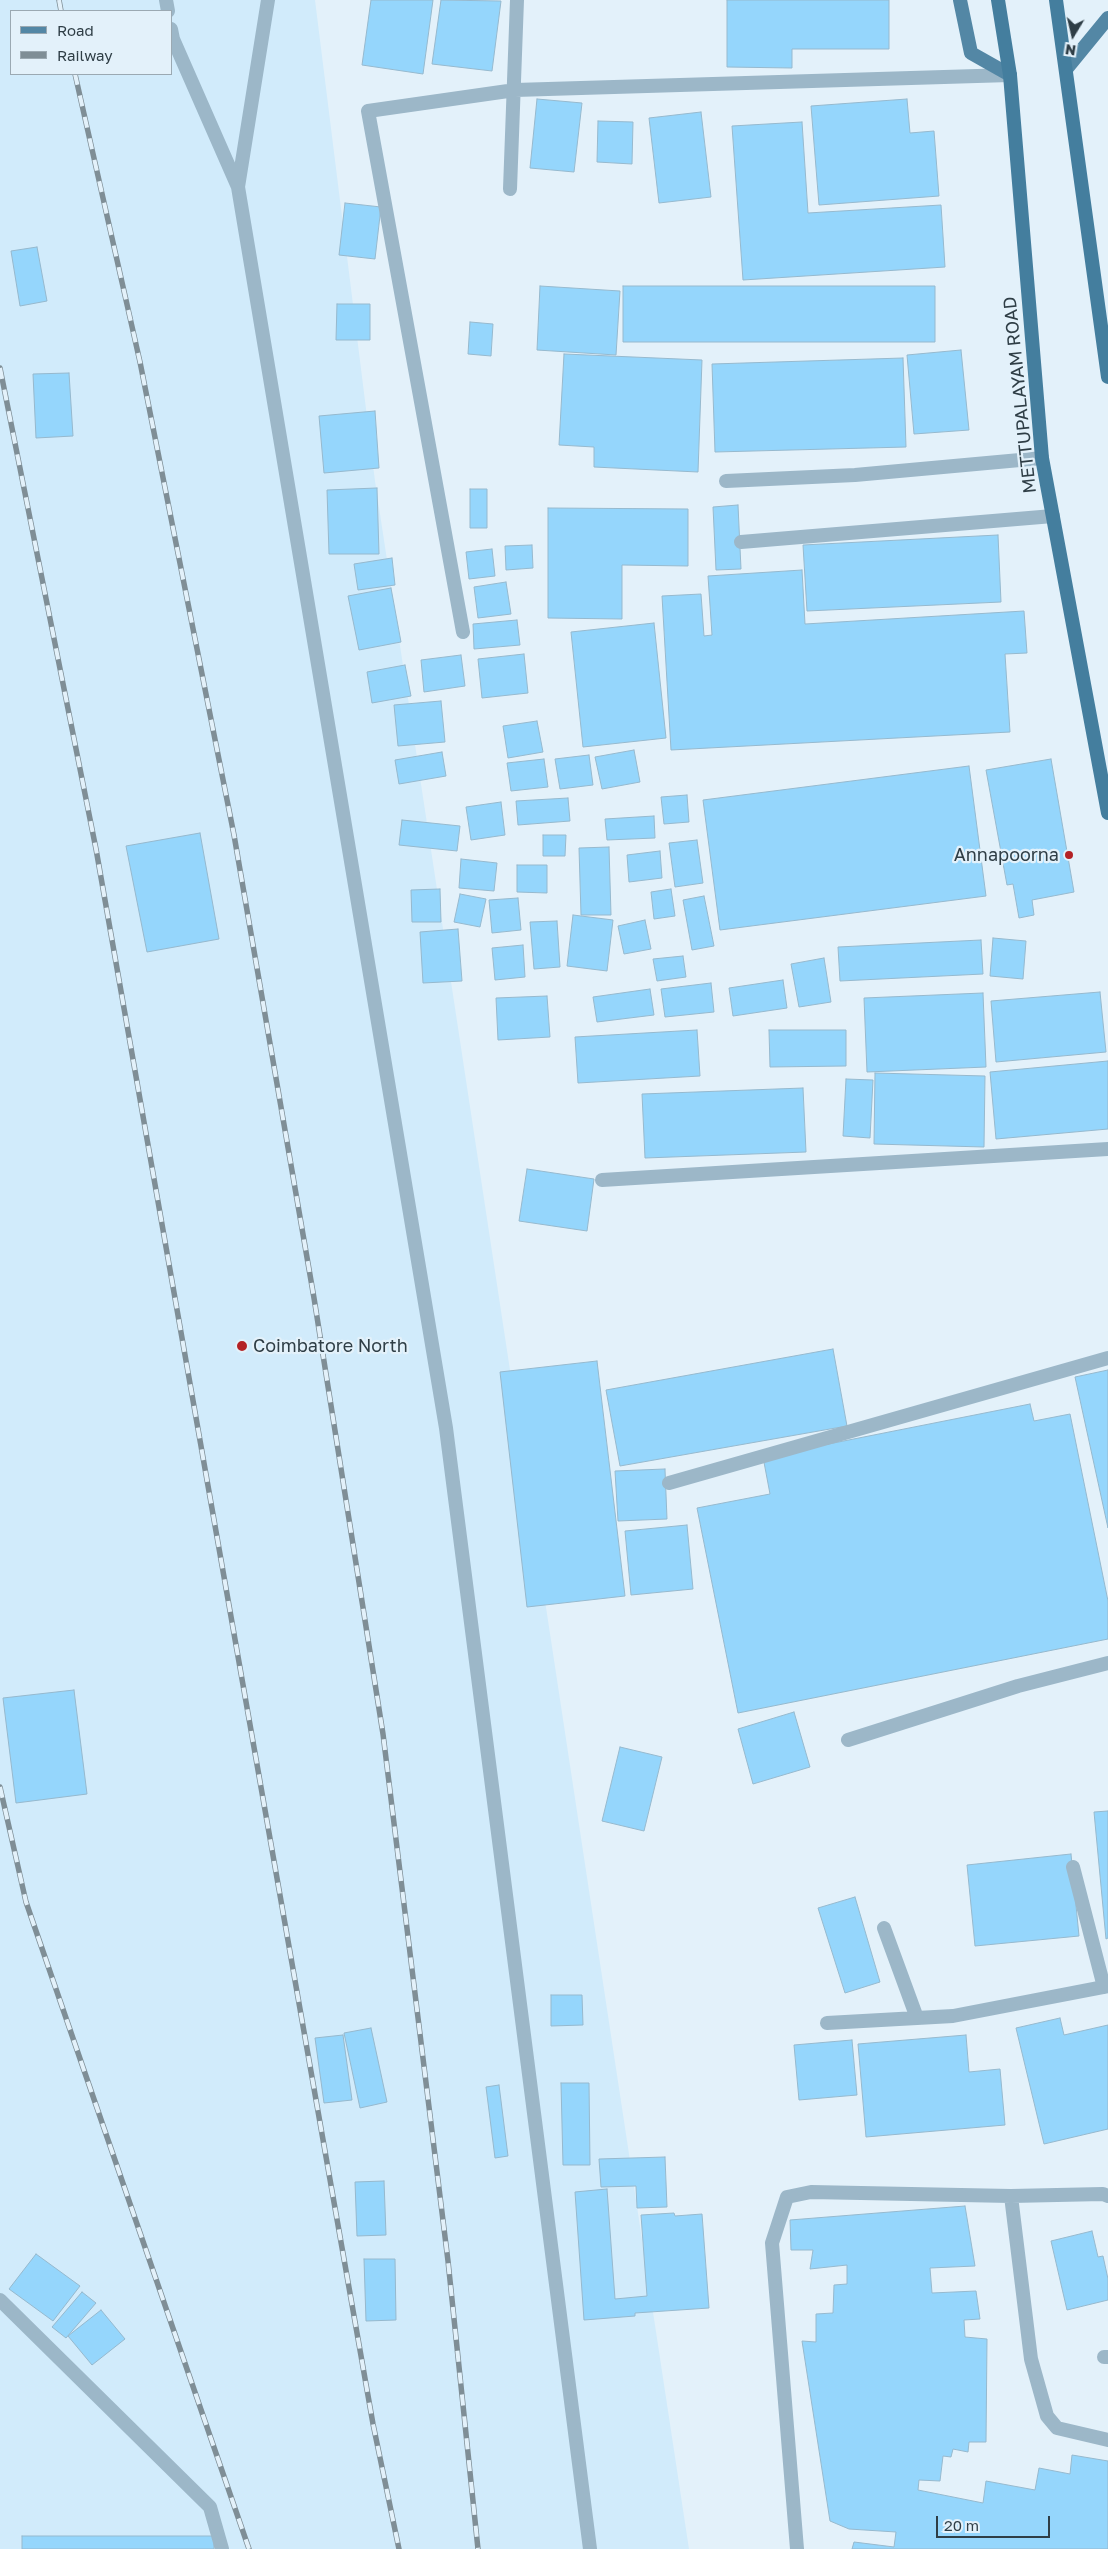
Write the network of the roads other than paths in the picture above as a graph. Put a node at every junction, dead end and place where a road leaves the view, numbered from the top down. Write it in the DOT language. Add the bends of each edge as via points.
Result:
graph roads {
  1 [pos="268,0"];
  2 [pos="517,0"];
  3 [pos="960,0"];
  4 [pos="998,0"];
  5 [pos="1056,0"];
  6 [pos="1108,18"];
  7 [pos="172,34"];
  8 [pos="1067,68"];
  9 [pos="1010,75"];
  10 [pos="515,90"];
  11 [pos="238,187"];
  12 [pos="510,189"];
  13 [pos="1105,338"];
  14 [pos="1108,377"];
  15 [pos="1042,458"];
  16 [pos="726,481"];
  17 [pos="1053,516"];
  18 [pos="740,542"];
  19 [pos="463,632"];
  20 [pos="1108,813"];
  21 [pos="1108,1149"];
  22 [pos="602,1180"];
  23 [pos="1108,1358"];
  24 [pos="669,1483"];
  25 [pos="1108,1663"];
  26 [pos="848,1740"];
  27 [pos="1074,1867"];
  28 [pos="884,1928"];
  29 [pos="1106,1986"];
  30 [pos="917,2018"];
  31 [pos="827,2023"];
  32 [pos="1011,2196"];
  33 [pos="1108,2196"];
  34 [pos="0,2300"];
  35 [pos="1108,2440"];
  36 [pos="222,2549"];
  37 [pos="590,2549"];
  38 [pos="797,2549"];
  1 -- 11 [label="street"];
  2 -- 10 [label="street"];
  3 -- 9 [label="main road" via="971,53"];
  4 -- 9 [label="highway, METTUPALAYAM ROAD"];
  5 -- 8 [label="highway"];
  6 -- 8 [label="main road"];
  7 -- 11 [label="street"];
  8 -- 13 [label="highway"];
  9 -- 10 [label="street"];
  9 -- 15 [label="highway, METTUPALAYAM ROAD"];
  10 -- 12 [label="street"];
  10 -- 19 [label="street" via="368,111"];
  11 -- 37 [label="street" via="446,1428"];
  13 -- 14 [label="highway"];
  15 -- 16 [label="street" via="855,475"];
  15 -- 17 [label="highway, METTUPALAYAM ROAD"];
  17 -- 18 [label="street"];
  17 -- 20 [label="highway, METTUPALAYAM ROAD"];
  21 -- 22 [label="street"];
  23 -- 24 [label="street"];
  25 -- 26 [label="street" via="1018,1686"];
  27 -- 29 [label="street"];
  28 -- 30 [label="street"];
  29 -- 30 [label="street" via="953,2016"];
  30 -- 31 [label="street"];
  32 -- 33 [label="street"];
  32 -- 35 [label="street" via="1031,2359 1048,2416 1057,2428"];
  32 -- 38 [label="street" via="811,2192 787,2197 772,2243"];
  34 -- 36 [label="street" via="210,2508"];
}
